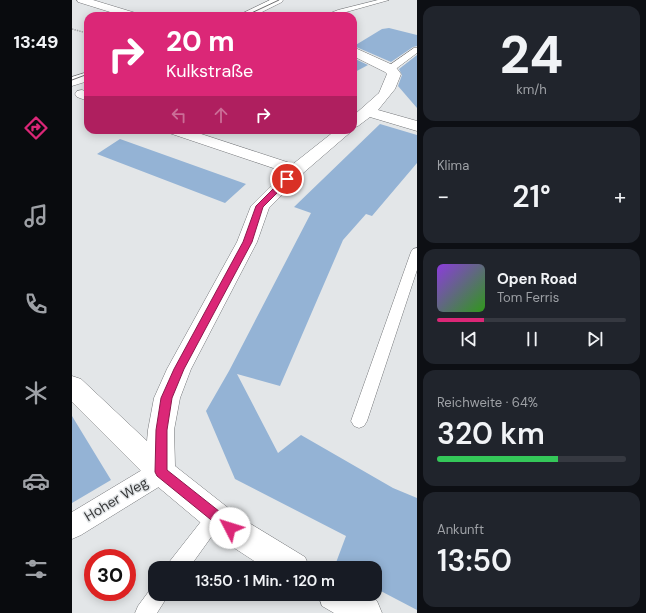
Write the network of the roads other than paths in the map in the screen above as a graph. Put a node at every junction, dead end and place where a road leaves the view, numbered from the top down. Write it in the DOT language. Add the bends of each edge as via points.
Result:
graph roads {
  1 [pos="82,0"];
  2 [pos="278,0"];
  3 [pos="386,0"];
  4 [pos="122,12"];
  5 [pos="253,12"];
  6 [pos="335,12"];
  7 [pos="417,50"];
  8 [pos="357,53"];
  9 [pos="390,69"];
  10 [pos="84,78"];
  11 [pos="72,82"];
  12 [pos="383,97"];
  13 [pos="367,111"];
  14 [pos="357,120"];
  15 [pos="412,124"];
  16 [pos="186,134"];
  17 [pos="340,134"];
  18 [pos="296,170"];
  19 [pos="417,252"];
  20 [pos="72,386"];
  21 [pos="359,421"];
  22 [pos="161,472"];
  23 [pos="216,516"];
  24 [pos="72,526"];
  25 [pos="182,561"];
  26 [pos="283,561"];
  27 [pos="153,601"];
  28 [pos="345,601"];
  29 [pos="145,613"];
  30 [pos="365,613"];
  1 -- 4 [label="street"];
  2 -- 5 [label="street"];
  3 -- 6 [label="lane"];
  7 -- 9 [label="lane"];
  8 -- 9 [label="street"];
  9 -- 12 [label="street" via="394,74 392,86"];
  10 -- 11 [label="street"];
  12 -- 13 [label="street"];
  12 -- 15 [label="street"];
  13 -- 14 [label="street"];
  13 -- 15 [label="street"];
  16 -- 18 [label="street"];
  17 -- 18 [label="street"];
  18 -- 22 [label="street" via="260,206 248,242 179,369 167,398 161,430"];
  19 -- 21 [label="lane"];
  20 -- 22 [label="street"];
  22 -- 23 [label="street"];
  22 -- 24 [label="street, Hoher Weg"];
  23 -- 25 [label="lane"];
  23 -- 26 [label="street" via="230,528"];
  27 -- 29 [label="lane"];
  28 -- 30 [label="street"];
}
